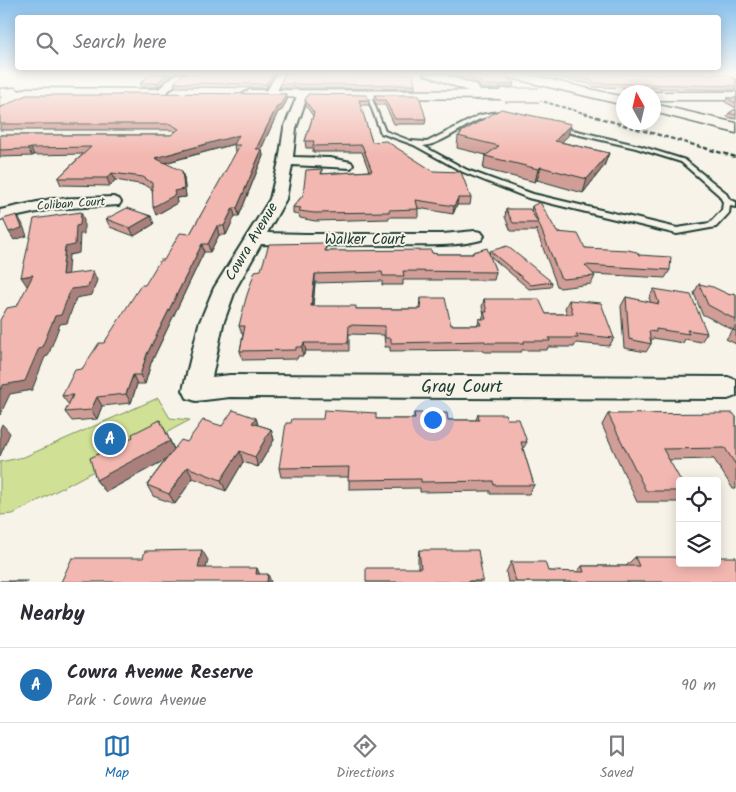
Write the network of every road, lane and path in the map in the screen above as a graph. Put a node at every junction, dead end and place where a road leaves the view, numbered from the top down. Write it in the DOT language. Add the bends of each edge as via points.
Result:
graph roads {
  1 [pos="300,101"];
  2 [pos="371,101"];
  3 [pos="671,101"];
  4 [pos="661,110"];
  5 [pos="684,115"];
  6 [pos="516,116"];
  7 [pos="553,128"];
  8 [pos="736,128"];
  9 [pos="414,143"];
  10 [pos="286,162"];
  11 [pos="346,165"];
  12 [pos="113,202"];
  13 [pos="727,202"];
  14 [pos="736,205"];
  15 [pos="0,215"];
  16 [pos="475,236"];
  17 [pos="256,238"];
  18 [pos="728,388"];
  19 [pos="196,390"];
  1 -- 10 [label="street, Cowra Avenue" via="290,128"];
  2 -- 9 [label="lane" via="383,132"];
  3 -- 5 [label="main road"];
  4 -- 5 [label="main road"];
  5 -- 8 [label="main road"];
  6 -- 9 [label="lane" via="498,112 484,114 429,144"];
  7 -- 13 [label="lane" via="683,161"];
  9 -- 13 [label="lane" via="466,171 531,196 677,231 713,225 726,211"];
  10 -- 11 [label="street"];
  10 -- 17 [label="street, Cowra Avenue" via="278,199"];
  12 -- 15 [label="street, Coliban Court" via="51,204"];
  13 -- 14 [label="lane"];
  16 -- 17 [label="street, Walker Court" via="443,240"];
  17 -- 19 [label="street, Cowra Avenue" via="225,288 211,324"];
  18 -- 19 [label="street, Gray Court" via="230,386"];
}
